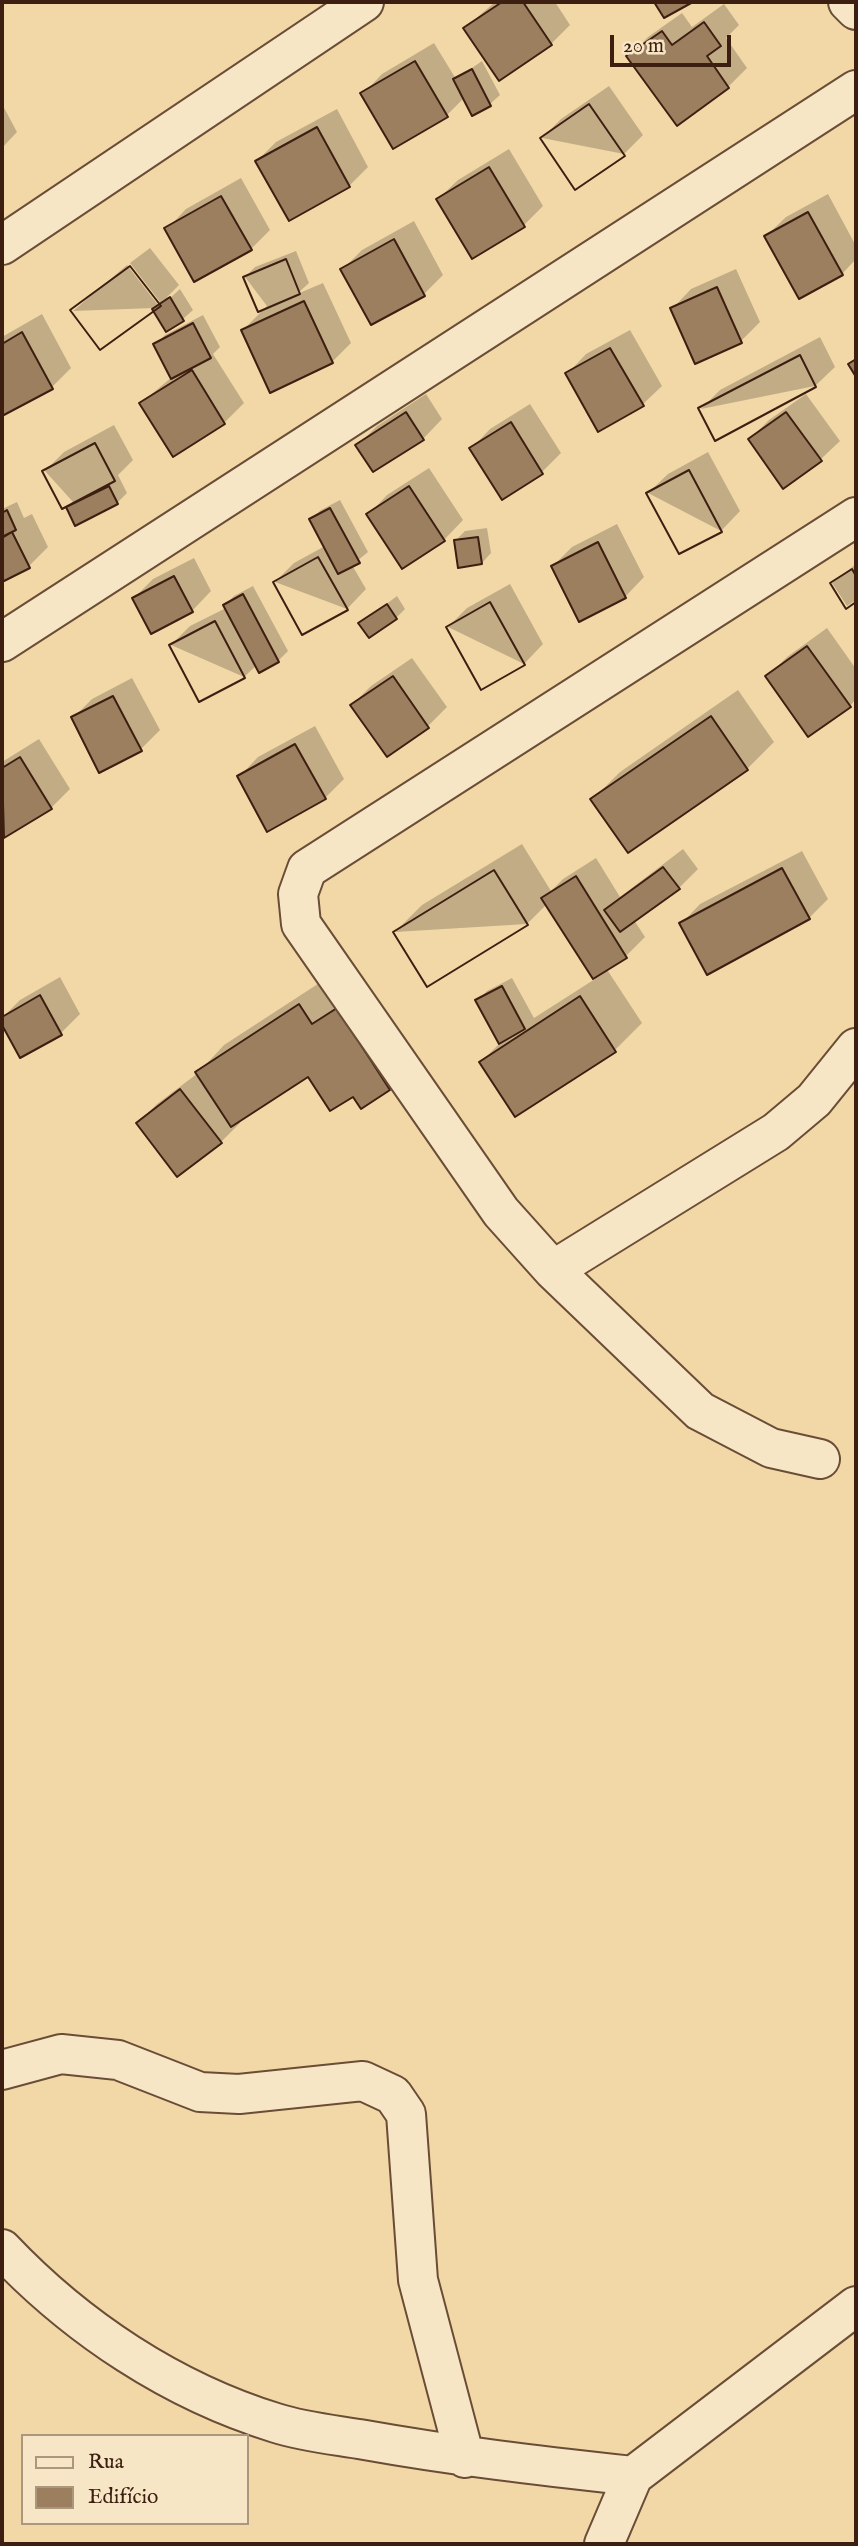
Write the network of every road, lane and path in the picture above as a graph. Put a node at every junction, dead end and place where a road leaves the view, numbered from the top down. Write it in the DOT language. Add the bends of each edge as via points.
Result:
graph roads {
  1 [pos="364,2"];
  2 [pos="848,2"];
  3 [pos="856,10"];
  4 [pos="856,90"];
  5 [pos="2,245"];
  6 [pos="856,517"];
  7 [pos="2,642"];
  8 [pos="856,1048"];
  9 [pos="553,1269"];
  10 [pos="820,1459"];
  11 [pos="2,2070"];
  12 [pos="2,2249"];
  13 [pos="856,2306"];
  14 [pos="465,2458"];
  15 [pos="633,2476"];
  16 [pos="604,2544"];
  1 -- 5 [label="street"];
  2 -- 3 [label="street"];
  4 -- 7 [label="street"];
  6 -- 9 [label="street" via="307,869 298,894 302,924 501,1212"];
  8 -- 9 [label="street" via="814,1100 776,1132"];
  9 -- 10 [label="street" via="700,1411 771,1448"];
  11 -- 14 [label="street" via="61,2054 118,2060 200,2092 239,2094 363,2081 393,2095 406,2114 418,2280"];
  12 -- 14 [label="street" via="40,2290 109,2342 214,2401 279,2424"];
  13 -- 15 [label="street"];
  14 -- 15 [label="street"];
  15 -- 16 [label="street"];
}
